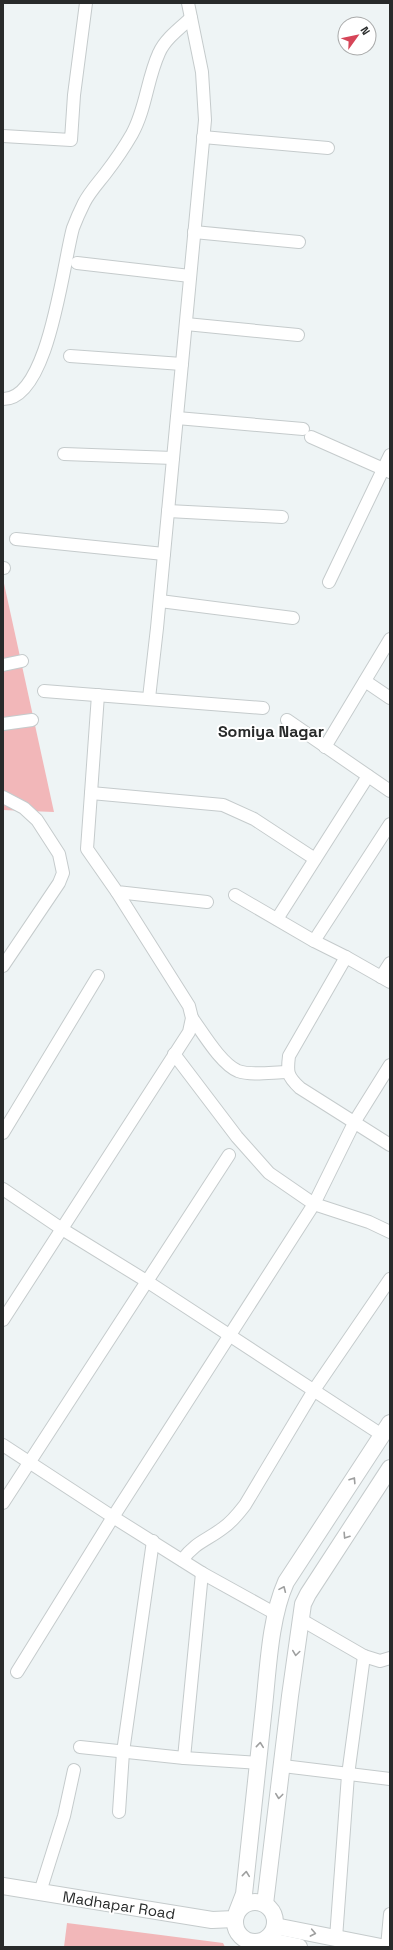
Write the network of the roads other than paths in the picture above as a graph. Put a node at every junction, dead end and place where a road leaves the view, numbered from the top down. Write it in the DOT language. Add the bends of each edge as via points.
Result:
graph roads {
  1 [pos="86,3"];
  2 [pos="188,3"];
  3 [pos="191,18"];
  4 [pos="3,136"];
  5 [pos="203,137"];
  6 [pos="328,148"];
  7 [pos="194,232"];
  8 [pos="299,242"];
  9 [pos="77,263"];
  10 [pos="190,276"];
  11 [pos="186,324"];
  12 [pos="298,335"];
  13 [pos="70,356"];
  14 [pos="182,364"];
  15 [pos="3,399"];
  16 [pos="177,418"];
  17 [pos="64,454"];
  18 [pos="390,455"];
  19 [pos="173,458"];
  20 [pos="387,471"];
  21 [pos="168,511"];
  22 [pos="282,517"];
  23 [pos="16,539"];
  24 [pos="164,554"];
  25 [pos="329,582"];
  26 [pos="160,601"];
  27 [pos="293,618"];
  28 [pos="390,639"];
  29 [pos="22,661"];
  30 [pos="3,665"];
  31 [pos="365,681"];
  32 [pos="44,691"];
  33 [pos="98,695"];
  34 [pos="149,698"];
  35 [pos="390,698"];
  36 [pos="263,708"];
  37 [pos="32,720"];
  38 [pos="287,720"];
  39 [pos="3,724"];
  40 [pos="325,747"];
  41 [pos="368,776"];
  42 [pos="390,791"];
  43 [pos="91,793"];
  44 [pos="3,798"];
  45 [pos="390,824"];
  46 [pos="315,860"];
  47 [pos="117,892"];
  48 [pos="235,895"];
  49 [pos="207,902"];
  50 [pos="277,919"];
  51 [pos="314,941"];
  52 [pos="346,957"];
  53 [pos="390,963"];
  54 [pos="3,966"];
  55 [pos="98,976"];
  56 [pos="386,979"];
  57 [pos="192,1018"];
  58 [pos="174,1054"];
  59 [pos="390,1065"];
  60 [pos="288,1072"];
  61 [pos="355,1121"];
  62 [pos="3,1133"];
  63 [pos="390,1145"];
  64 [pos="229,1155"];
  65 [pos="3,1189"];
  66 [pos="314,1204"];
  67 [pos="62,1229"];
  68 [pos="390,1232"];
  69 [pos="390,1279"];
  70 [pos="148,1282"];
  71 [pos="3,1320"];
  72 [pos="229,1335"];
  73 [pos="314,1390"];
  74 [pos="386,1429"];
  75 [pos="3,1445"];
  76 [pos="29,1461"];
  77 [pos="390,1468"];
  78 [pos="3,1503"];
  79 [pos="113,1517"];
  80 [pos="153,1542"];
  81 [pos="182,1560"];
  82 [pos="202,1573"];
  83 [pos="276,1614"];
  84 [pos="300,1619"];
  85 [pos="364,1656"];
  86 [pos="390,1658"];
  87 [pos="17,1672"];
  88 [pos="80,1747"];
  89 [pos="123,1752"];
  90 [pos="184,1758"];
  91 [pos="259,1763"];
  92 [pos="283,1766"];
  93 [pos="74,1770"];
  94 [pos="348,1775"];
  95 [pos="390,1779"];
  96 [pos="119,1812"];
  97 [pos="5,1883"];
  98 [pos="40,1892"];
  99 [pos="265,1904"];
  100 [pos="390,1914"];
  101 [pos="275,1926"];
  102 [pos="238,1928"];
  103 [pos="336,1938"];
  104 [pos="262,1943"];
  105 [pos="299,1947"];
  106 [pos="381,1947"];
  107 [pos="387,1947"];
  1 -- 4 [label="street" via="71,140"];
  2 -- 3 [label="street"];
  3 -- 5 [label="street" via="202,72 205,120"];
  3 -- 15 [label="street" via="159,53 145,102 133,132 84,202 73,228 52,323 40,362 28,386 18,395"];
  5 -- 6 [label="street"];
  5 -- 7 [label="street"];
  7 -- 8 [label="street"];
  7 -- 10 [label="street"];
  9 -- 10 [label="street"];
  10 -- 11 [label="street"];
  11 -- 12 [label="street"];
  11 -- 14 [label="street"];
  13 -- 14 [label="street"];
  14 -- 16 [label="street"];
  16 -- 19 [label="street"];
  16 -- 20 [label="street" via="307,433"];
  17 -- 19 [label="street"];
  18 -- 20 [label="street"];
  19 -- 21 [label="street"];
  20 -- 25 [label="street"];
  21 -- 22 [label="street"];
  21 -- 24 [label="street"];
  23 -- 24 [label="street"];
  24 -- 26 [label="street"];
  26 -- 27 [label="street"];
  26 -- 34 [label="street"];
  28 -- 31 [label="street"];
  29 -- 30 [label="street"];
  31 -- 35 [label="street"];
  31 -- 40 [label="street"];
  32 -- 33 [label="street"];
  33 -- 34 [label="street"];
  33 -- 43 [label="street"];
  34 -- 36 [label="street"];
  37 -- 39 [label="street"];
  38 -- 40 [label="street"];
  40 -- 41 [label="street"];
  41 -- 42 [label="street"];
  41 -- 46 [label="street"];
  43 -- 46 [label="street" via="223,805 254,819"];
  43 -- 47 [label="street" via="87,849"];
  44 -- 54 [label="street" via="24,808 37,820 59,854 63,873 59,883"];
  45 -- 51 [label="street"];
  46 -- 50 [label="street"];
  47 -- 49 [label="street"];
  47 -- 57 [label="street" via="189,1006"];
  48 -- 50 [label="street"];
  50 -- 51 [label="street"];
  51 -- 52 [label="street"];
  52 -- 56 [label="street"];
  52 -- 60 [label="street" via="290,1056"];
  53 -- 56 [label="street"];
  55 -- 62 [label="street"];
  57 -- 58 [label="street" via="189,1032"];
  57 -- 60 [label="street" via="220,1056 239,1071"];
  58 -- 66 [label="street" via="237,1137 269,1173"];
  58 -- 67 [label="street"];
  59 -- 61 [label="street"];
  60 -- 61 [label="street" via="300,1088"];
  61 -- 63 [label="street"];
  61 -- 66 [label="street"];
  64 -- 70 [label="street"];
  65 -- 67 [label="street"];
  66 -- 68 [label="street" via="369,1222"];
  66 -- 72 [label="street"];
  67 -- 70 [label="street"];
  67 -- 71 [label="street"];
  69 -- 73 [label="street"];
  70 -- 72 [label="street"];
  70 -- 76 [label="street"];
  72 -- 73 [label="street"];
  72 -- 79 [label="street"];
  73 -- 74 [label="street"];
  73 -- 81 [label="street" via="245,1505 233,1520 196,1544"];
  83 -- 74 [label="main road, one-way" via="286,1582"];
  75 -- 76 [label="street"];
  76 -- 78 [label="street"];
  76 -- 79 [label="street"];
  77 -- 84 [label="main road, one-way" via="308,1594"];
  79 -- 80 [label="street"];
  79 -- 87 [label="street"];
  80 -- 81 [label="street"];
  80 -- 89 [label="street"];
  81 -- 82 [label="street"];
  82 -- 83 [label="street"];
  82 -- 90 [label="street"];
  91 -- 83 [label="main road, one-way"];
  84 -- 85 [label="street"];
  84 -- 92 [label="main road, one-way"];
  85 -- 86 [label="street" via="380,1661"];
  85 -- 94 [label="street"];
  88 -- 89 [label="street"];
  89 -- 90 [label="street"];
  89 -- 96 [label="street"];
  90 -- 91 [label="street"];
  102 -- 91 [label="main road, one-way"];
  92 -- 94 [label="street"];
  92 -- 99 [label="main road, one-way"];
  93 -- 98 [label="street" via="64,1816"];
  94 -- 95 [label="street"];
  94 -- 103 [label="street"];
  97 -- 98 [label="main road, Madhapar Road"];
  98 -- 102 [label="main road, Madhapar Road" via="212,1920"];
  99 -- 101 [label="main road" via="272,1910"];
  99 -- 102 [label="main road" via="249,1902"];
  100 -- 107 [label="street"];
  101 -- 103 [label="main road, one-way"];
  101 -- 104 [label="main road"];
  102 -- 104 [label="main road" via="244,1939"];
  103 -- 106 [label="main road"];
  104 -- 105 [label="main road"];
}
